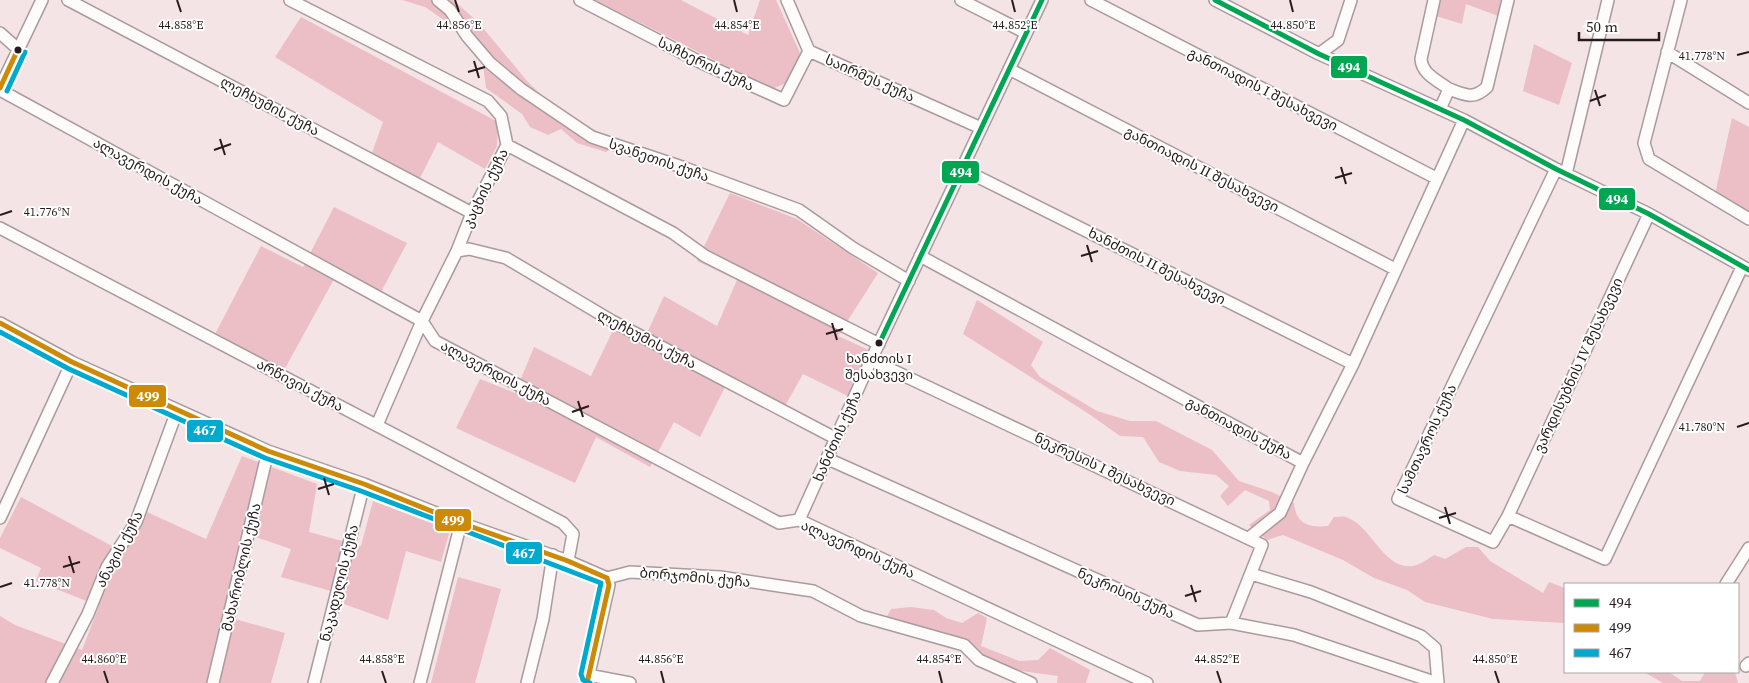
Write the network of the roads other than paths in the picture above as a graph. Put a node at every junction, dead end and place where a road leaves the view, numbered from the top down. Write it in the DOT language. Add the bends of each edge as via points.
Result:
graph roads {
  1 [pos="42,0"];
  2 [pos="68,0"];
  3 [pos="290,0"];
  4 [pos="438,0"];
  5 [pos="580,0"];
  6 [pos="787,0"];
  7 [pos="961,0"];
  8 [pos="1042,0"];
  9 [pos="1091,0"];
  10 [pos="1216,0"];
  11 [pos="1240,0"];
  12 [pos="1351,0"];
  13 [pos="1434,0"];
  14 [pos="1508,0"];
  15 [pos="1608,0"];
  16 [pos="1681,0"];
  17 [pos="1239,12"];
  18 [pos="0,33"];
  19 [pos="1026,33"];
  20 [pos="18,49"];
  21 [pos="809,51"];
  22 [pos="1666,52"];
  23 [pos="1318,54"];
  24 [pos="1009,69"];
  25 [pos="0,89"];
  26 [pos="1449,89"];
  27 [pos="1749,103"];
  28 [pos="1440,109"];
  29 [pos="1464,120"];
  30 [pos="981,128"];
  31 [pos="507,145"];
  32 [pos="962,169"];
  33 [pos="1561,172"];
  34 [pos="1436,178"];
  35 [pos="472,213"];
  36 [pos="1649,214"];
  37 [pos="1749,219"];
  38 [pos="0,228"];
  39 [pos="457,251"];
  40 [pos="920,256"];
  41 [pos="1745,268"];
  42 [pos="1395,269"];
  43 [pos="909,281"];
  44 [pos="422,321"];
  45 [pos="0,323"];
  46 [pos="879,344"];
  47 [pos="871,360"];
  48 [pos="72,362"];
  49 [pos="1353,364"];
  50 [pos="177,411"];
  51 [pos="377,425"];
  52 [pos="835,438"];
  53 [pos="268,451"];
  54 [pos="828,459"];
  55 [pos="1303,463"];
  56 [pos="364,484"];
  57 [pos="1508,516"];
  58 [pos="0,518"];
  59 [pos="799,520"];
  60 [pos="461,523"];
  61 [pos="1250,537"];
  62 [pos="1749,548"];
  63 [pos="553,555"];
  64 [pos="568,561"];
  65 [pos="1251,574"];
  66 [pos="607,578"];
  67 [pos="1727,583"];
  68 [pos="1231,623"];
  69 [pos="587,679"];
  70 [pos="52,683"];
  71 [pos="213,683"];
  72 [pos="314,683"];
  73 [pos="420,683"];
  74 [pos="527,683"];
  75 [pos="630,683"];
  76 [pos="1032,683"];
  77 [pos="1147,683"];
  78 [pos="1438,683"];
  1 -- 20 [label="street"];
  2 -- 35 [label="street, ლეჩხუმის ქუჩა"];
  3 -- 31 [label="street, კაცხის ქუჩა" via="488,101 501,116"];
  4 -- 43 [label="street, სვანეთის ქუჩა" via="450,10 490,63 521,89 592,137 799,210 853,248"];
  5 -- 21 [label="street, საჩხერის ქუჩა" via="700,62 784,100"];
  6 -- 21 [label="street, საირმეს ქუჩა"];
  7 -- 19 [label="street"];
  8 -- 19 [label="street, ხანძთის ქუჩა"];
  9 -- 34 [label="street, განთიადის I შესახვევი"];
  10 -- 17 [label="street"];
  11 -- 17 [label="street"];
  12 -- 23 [label="street" via="1338,40"];
  13 -- 26 [label="street" via="1421,58 1422,67"];
  14 -- 26 [label="street" via="1487,87 1480,94 1469,97"];
  15 -- 33 [label="street"];
  16 -- 22 [label="street"];
  17 -- 23 [label="street"];
  18 -- 20 [label="street"];
  19 -- 24 [label="street, ხანძთის ქუჩა"];
  20 -- 25 [label="street"];
  21 -- 30 [label="street, საირმეს ქუჩა"];
  22 -- 27 [label="street"];
  22 -- 37 [label="street" via="1644,143 1645,151 1649,159"];
  23 -- 28 [label="street"];
  24 -- 30 [label="street, ხანძთის ქუჩა"];
  24 -- 42 [label="street, განთიადის II შესახვევი"];
  25 -- 44 [label="street, ალავერდის ქუჩა"];
  26 -- 28 [label="street"];
  28 -- 29 [label="street"];
  29 -- 33 [label="street"];
  29 -- 34 [label="street, განთიადის ქუჩა"];
  30 -- 32 [label="street, ხანძთის ქუჩა"];
  31 -- 35 [label="street, კაცხის ქუჩა"];
  31 -- 46 [label="street" via="673,233 705,256"];
  32 -- 40 [label="street, ხანძთის ქუჩა"];
  32 -- 49 [label="street, ხანძთის II შესახვევი"];
  33 -- 36 [label="street"];
  33 -- 57 [label="street, სამთავროს ქუჩა" via="1398,499 1493,542"];
  34 -- 42 [label="street, განთიადის ქუჩა"];
  35 -- 39 [label="street, კაცხის ქუჩა"];
  36 -- 41 [label="street"];
  36 -- 57 [label="street, ვარდისუბნის IV შესახვევი"];
  38 -- 51 [label="street, არწივის ქუჩა"];
  39 -- 44 [label="street, კაცხის ქუჩა"];
  39 -- 52 [label="street, ლეჩხუმის ქუჩა" via="469,248 506,258 612,320"];
  40 -- 43 [label="street, ხანძთის ქუჩა"];
  40 -- 55 [label="street, განთიადის ქუჩა"];
  41 -- 57 [label="street" via="1605,559"];
  42 -- 49 [label="street, განთიადის ქუჩა"];
  43 -- 46 [label="street, ხანძთის ქუჩა"];
  44 -- 51 [label="street, კაცხის ქუჩა"];
  44 -- 59 [label="street, ალავერდის ქუჩა" via="435,341 779,523"];
  45 -- 48 [label="street"];
  46 -- 47 [label="street, ხანძთის ქუჩა"];
  47 -- 52 [label="street, ხანძთის ქუჩა"];
  47 -- 61 [label="street, ნეკრესის I შესახვევი"];
  48 -- 50 [label="street"];
  48 -- 58 [label="street"];
  49 -- 55 [label="street, განთიადის ქუჩა"];
  50 -- 53 [label="street"];
  50 -- 70 [label="street, ანაგის ქუჩა" via="136,522 107,567 88,614"];
  51 -- 64 [label="street, არწივის ქუჩა" via="562,523 573,534"];
  52 -- 54 [label="street, ხანძთის ქუჩა"];
  53 -- 56 [label="street"];
  53 -- 71 [label="street, მახარობლის ქუჩა"];
  54 -- 59 [label="street, ხანძთის ქუჩა"];
  54 -- 68 [label="street, ნეკრისის ქუჩა" via="1198,625"];
  55 -- 61 [label="street" via="1280,513"];
  56 -- 60 [label="street"];
  56 -- 72 [label="street, ნაკადულის ქუჩა"];
  59 -- 77 [label="street, ალავერდის ქუჩა"];
  60 -- 63 [label="street"];
  60 -- 73 [label="street"];
  61 -- 65 [label="street" via="1262,545"];
  62 -- 67 [label="street"];
  63 -- 64 [label="street"];
  63 -- 74 [label="street" via="543,619"];
  64 -- 66 [label="street"];
  65 -- 68 [label="street"];
  65 -- 78 [label="street, ნეკრისის ქუჩა" via="1311,592 1421,636 1435,648"];
  66 -- 69 [label="street" via="609,585"];
  66 -- 76 [label="street, ბორჯომის ქუჩა" via="630,572 711,576 813,591 861,616 964,645 979,660"];
  68 -- 78 [label="street, ნეკრისის ქუჩა" via="1294,635"];
  69 -- 75 [label="street"];
}
